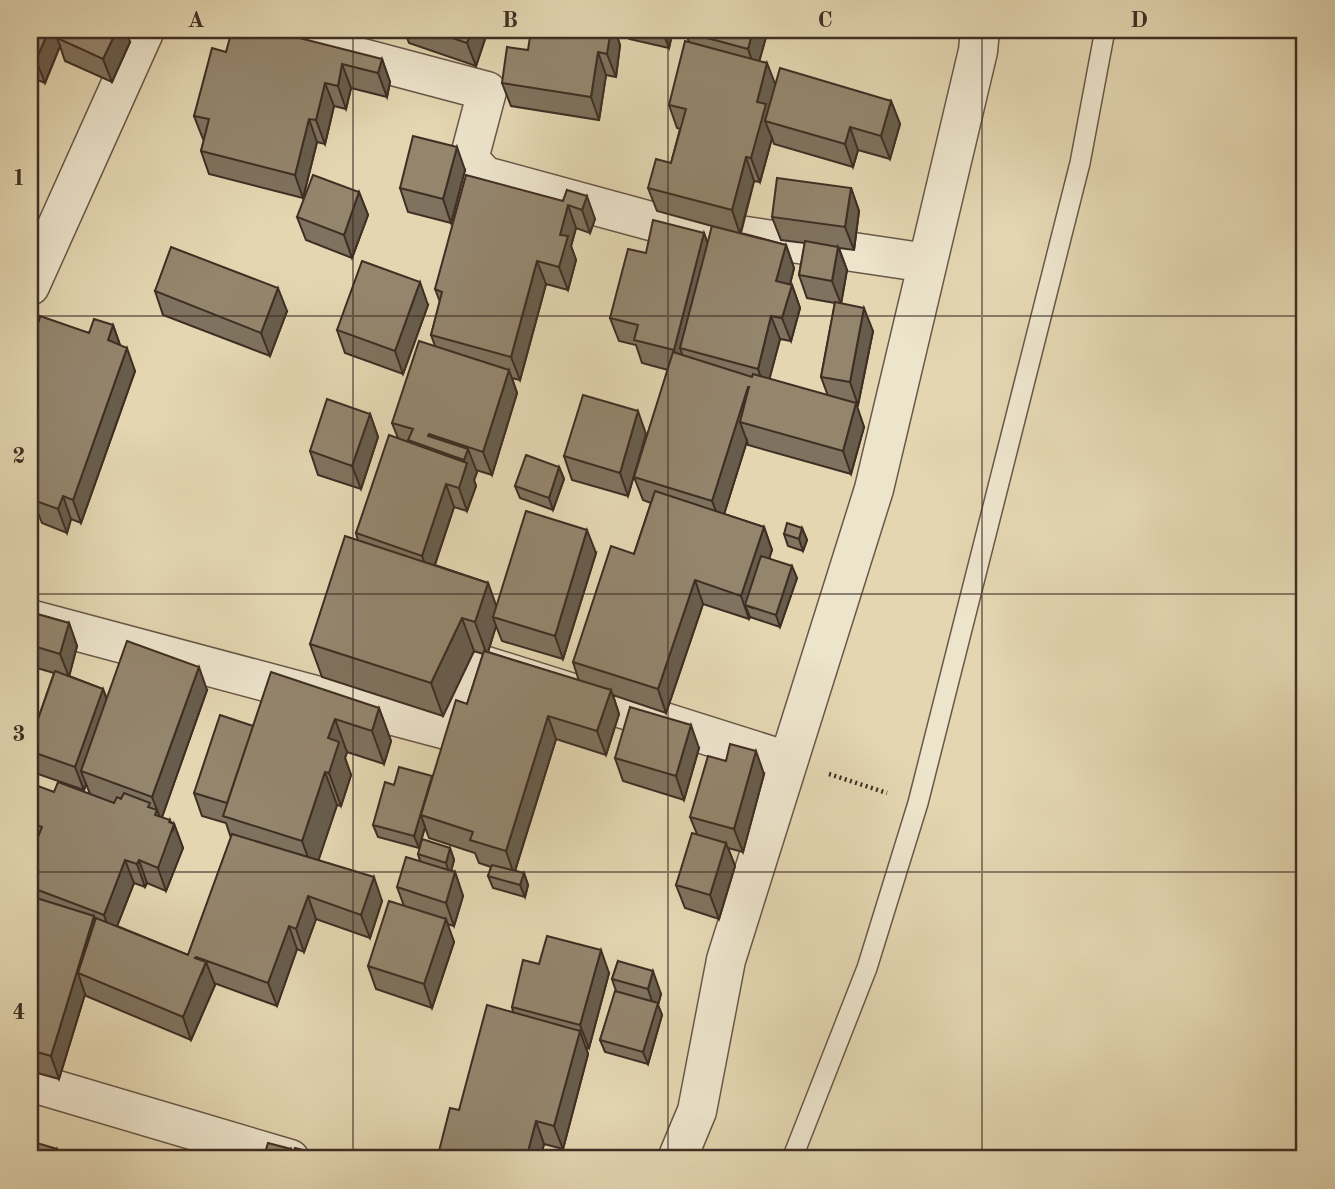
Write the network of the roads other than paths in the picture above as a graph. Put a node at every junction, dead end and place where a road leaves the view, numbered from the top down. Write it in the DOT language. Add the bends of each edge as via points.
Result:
graph roads {
  1 [pos="145,30"];
  2 [pos="257,30"];
  3 [pos="980,30"];
  4 [pos="1105,30"];
  5 [pos="927,263"];
  6 [pos="30,286"];
  7 [pos="30,619"];
  8 [pos="788,761"];
  9 [pos="30,1082"];
  10 [pos="290,1159"];
  11 [pos="677,1159"];
  12 [pos="792,1159"];
  1 -- 6 [label="street"];
  2 -- 5 [label="street" via="487,91 469,159 485,176 658,223"];
  3 -- 5 [label="street"];
  4 -- 12 [label="lane" via="1076,176 918,803 867,968"];
  5 -- 8 [label="street" via="874,489"];
  7 -- 8 [label="street" via="446,730 477,663"];
  8 -- 11 [label="street" via="726,960 697,1111"];
  9 -- 10 [label="street"];
}
